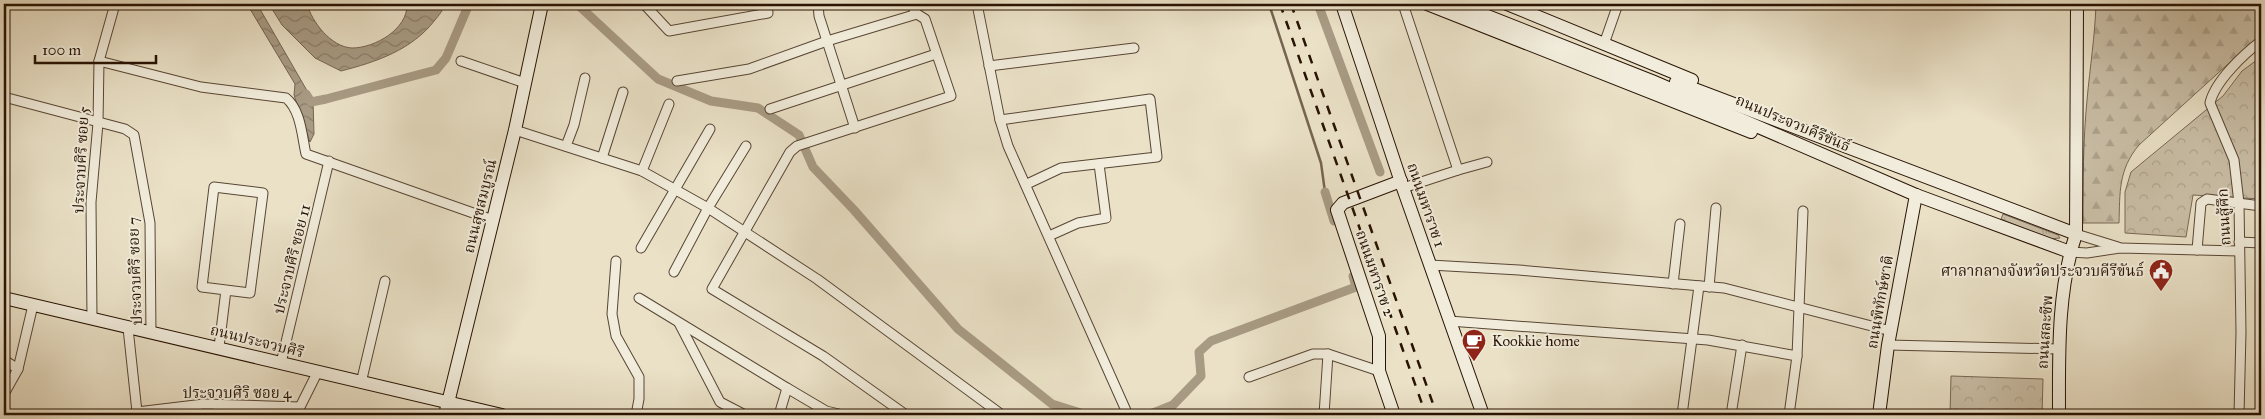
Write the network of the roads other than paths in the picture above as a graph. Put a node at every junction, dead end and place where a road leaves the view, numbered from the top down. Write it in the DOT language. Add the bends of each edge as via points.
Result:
graph roads {
  1 [pos="115,4"];
  2 [pos="542,4"];
  3 [pos="644,4"];
  4 [pos="768,4"];
  5 [pos="818,4"];
  6 [pos="911,4"];
  7 [pos="953,4"];
  8 [pos="968,4"];
  9 [pos="977,4"];
  10 [pos="1342,4"];
  11 [pos="1403,4"];
  12 [pos="1427,4"];
  13 [pos="1457,4"];
  14 [pos="1476,4"];
  15 [pos="1507,4"];
  16 [pos="1618,4"];
  17 [pos="2077,4"];
  18 [pos="917,14"];
  19 [pos="827,41"];
  20 [pos="2261,41"];
  21 [pos="1604,44"];
  22 [pos="1134,48"];
  23 [pos="936,54"];
  24 [pos="99,61"];
  25 [pos="460,61"];
  26 [pos="989,66"];
  27 [pos="584,78"];
  28 [pos="677,81"];
  29 [pos="525,82"];
  30 [pos="841,84"];
  31 [pos="623,92"];
  32 [pos="4,97"];
  33 [pos="669,104"];
  34 [pos="770,108"];
  35 [pos="1000,120"];
  36 [pos="98,123"];
  37 [pos="855,128"];
  38 [pos="710,129"];
  39 [pos="515,130"];
  40 [pos="566,146"];
  41 [pos="746,146"];
  42 [pos="602,158"];
  43 [pos="329,161"];
  44 [pos="1487,162"];
  45 [pos="1099,164"];
  46 [pos="1458,170"];
  47 [pos="642,171"];
  48 [pos="1885,181"];
  49 [pos="1026,184"];
  50 [pos="1402,184"];
  51 [pos="673,189"];
  52 [pos="1974,195"];
  53 [pos="1916,196"];
  54 [pos="2239,203"];
  55 [pos="1998,205"];
  56 [pos="2261,206"];
  57 [pos="708,208"];
  58 [pos="1716,208"];
  59 [pos="1803,211"];
  60 [pos="493,220"];
  61 [pos="1680,224"];
  62 [pos="1994,224"];
  63 [pos="744,230"];
  64 [pos="2076,234"];
  65 [pos="1049,236"];
  66 [pos="2261,243"];
  67 [pos="2239,246"];
  68 [pos="641,248"];
  69 [pos="2120,248"];
  70 [pos="2197,250"];
  71 [pos="2070,252"];
  72 [pos="616,262"];
  73 [pos="1430,265"];
  74 [pos="674,272"];
  75 [pos="385,281"];
  76 [pos="1673,284"];
  77 [pos="1704,287"];
  78 [pos="226,290"];
  79 [pos="4,298"];
  80 [pos="638,298"];
  81 [pos="34,305"];
  82 [pos="1799,308"];
  83 [pos="92,320"];
  84 [pos="1450,320"];
  85 [pos="679,322"];
  86 [pos="128,328"];
  87 [pos="1891,331"];
  88 [pos="151,333"];
  89 [pos="1692,338"];
  90 [pos="1742,345"];
  91 [pos="1888,345"];
  92 [pos="219,348"];
  93 [pos="2059,348"];
  94 [pos="1328,354"];
  95 [pos="1797,356"];
  96 [pos="4,360"];
  97 [pos="281,363"];
  98 [pos="18,369"];
  99 [pos="1379,371"];
  100 [pos="317,373"];
  101 [pos="1249,378"];
  102 [pos="361,383"];
  103 [pos="787,388"];
  104 [pos="4,394"];
  105 [pos="449,402"];
  106 [pos="220,404"];
  107 [pos="164,411"];
  108 [pos="217,415"];
  109 [pos="445,415"];
  110 [pos="502,415"];
  111 [pos="636,415"];
  112 [pos="745,415"];
  113 [pos="779,415"];
  114 [pos="843,415"];
  115 [pos="906,415"];
  116 [pos="1002,415"];
  117 [pos="1128,415"];
  118 [pos="1324,415"];
  119 [pos="1394,415"];
  120 [pos="1484,415"];
  121 [pos="1682,415"];
  122 [pos="1731,415"];
  123 [pos="1789,415"];
  124 [pos="1880,415"];
  125 [pos="2059,415"];
  126 [pos="2239,415"];
  1 -- 24 [label="street, ประจวบศิริ ซอย 5"];
  2 -- 29 [label="main road, ถนนสุขสมบูรณ์"];
  3 -- 4 [label="street" via="669,31 768,12"];
  5 -- 19 [label="street"];
  6 -- 18 [label="street"];
  7 -- 8 [label="street"];
  9 -- 26 [label="street"];
  10 -- 50 [label="main road, ถนนมหาราช 1"];
  11 -- 46 [label="street"];
  12 -- 48 [label="main road" via="1825,162"];
  13 -- 48 [label="main road, ถนนประจวบคีรีขันธ์" via="1652,80"];
  14 -- 52 [label="main road, ถนนประจวบคีรีขันธ์"];
  15 -- 21 [label="main road"];
  16 -- 21 [label="street"];
  17 -- 64 [label="main road, ถนนสละชีพ"];
  18 -- 19 [label="street"];
  18 -- 23 [label="street" via="925,18"];
  19 -- 28 [label="street" via="748,69"];
  19 -- 30 [label="street"];
  20 -- 54 [label="street, ถนนสู้ศึก" via="2240,59 2212,93 2210,103 2234,160"];
  21 -- 52 [label="main road"];
  22 -- 26 [label="street"];
  23 -- 30 [label="street"];
  23 -- 37 [label="street" via="951,96"];
  24 -- 36 [label="street, ประจวบศิริ ซอย 5"];
  24 -- 43 [label="street" via="201,87 286,98 296,112 306,154"];
  25 -- 29 [label="street"];
  26 -- 35 [label="street"];
  27 -- 40 [label="street"];
  29 -- 39 [label="main road, ถนนสุขสมบูรณ์"];
  30 -- 34 [label="street"];
  30 -- 37 [label="street"];
  31 -- 42 [label="street"];
  32 -- 36 [label="street, ประจวบศิริ ซอย 7"];
  33 -- 47 [label="street"];
  35 -- 45 [label="street" via="1150,99 1157,157"];
  35 -- 49 [label="street"];
  36 -- 83 [label="street, ประจวบศิริ ซอย 5" via="91,202"];
  36 -- 88 [label="street, ประจวบศิริ ซอย 7" via="134,134 150,223"];
  37 -- 63 [label="street" via="797,146 790,152"];
  38 -- 51 [label="street"];
  39 -- 40 [label="street"];
  39 -- 60 [label="main road, ถนนสุขสมบูรณ์"];
  40 -- 42 [label="street"];
  41 -- 57 [label="street"];
  42 -- 47 [label="street"];
  43 -- 60 [label="street"];
  43 -- 97 [label="street, ประจวบศิริ ซอย 11"];
  44 -- 46 [label="street"];
  45 -- 49 [label="street" via="1061,168"];
  45 -- 65 [label="street" via="1106,218 1078,223"];
  46 -- 50 [label="street"];
  47 -- 51 [label="street"];
  48 -- 53 [label="main road, ถนนประจวบคีรีขันธ์"];
  49 -- 65 [label="street"];
  50 -- 73 [label="main road, ถนนมหาราช 1"];
  50 -- 99 [label="main road, ถนนมหาราช 2" via="1343,203 1337,210 1380,336"];
  51 -- 57 [label="street"];
  51 -- 68 [label="street"];
  52 -- 55 [label="main road, ถนนประจวบคีรีขันธ์"];
  53 -- 62 [label="main road, ถนนประจวบคีรีขันธ์"];
  53 -- 87 [label="main road, ถนนพิทักษ์ชาติ"];
  54 -- 56 [label="street"];
  54 -- 67 [label="street, ถนนสู้ศึก"];
  54 -- 70 [label="street" via="2207,199 2201,203"];
  55 -- 62 [label="main road"];
  55 -- 64 [label="main road, ถนนประจวบคีรีขันธ์"];
  57 -- 63 [label="street"];
  57 -- 74 [label="street"];
  58 -- 77 [label="street"];
  59 -- 82 [label="street"];
  60 -- 105 [label="main road, ถนนสุขสมบูรณ์"];
  61 -- 76 [label="street"];
  62 -- 71 [label="main road, ถนนประจวบคีรีขันธ์"];
  63 -- 115 [label="street" via="712,289 824,356"];
  63 -- 116 [label="street" via="817,279"];
  64 -- 69 [label="street, ถนนประจวบคีรีขันธ์"];
  64 -- 71 [label="main road, ถนนสละชีพ"];
  65 -- 117 [label="street"];
  66 -- 67 [label="street, ถนนประจวบคีรีขันธ์"];
  67 -- 70 [label="street, ถนนประจวบคีรีขันธ์"];
  67 -- 126 [label="street, ถนนสู้ศึก"];
  69 -- 70 [label="street, ถนนประจวบคีรีขันธ์"];
  69 -- 71 [label="street, ถนนประจวบคีรีขันธ์"];
  71 -- 93 [label="main road, ถนนสละชีพ"];
  72 -- 111 [label="street" via="612,314 616,336 638,377"];
  73 -- 76 [label="street"];
  73 -- 84 [label="main road, ถนนมหาราช 1"];
  75 -- 102 [label="street"];
  76 -- 77 [label="street"];
  77 -- 82 [label="street" via="1724,288"];
  77 -- 89 [label="street"];
  78 -- 78 [label="street" via="250,292 263,193 214,187 202,287"];
  78 -- 92 [label="street"];
  79 -- 81 [label="main road, ถนนประจวบศิริ"];
  80 -- 85 [label="street"];
  81 -- 83 [label="main road, ถนนประจวบศิริ"];
  81 -- 98 [label="street"];
  82 -- 87 [label="street"];
  82 -- 95 [label="street"];
  83 -- 86 [label="main road, ถนนประจวบศิริ"];
  84 -- 89 [label="street"];
  84 -- 120 [label="main road, ถนนมหาราช 1"];
  85 -- 103 [label="street"];
  85 -- 112 [label="street" via="720,402"];
  86 -- 88 [label="main road, ถนนประจวบศิริ"];
  86 -- 107 [label="street, ประจวบศิริ ซอย 4" via="137,412"];
  87 -- 91 [label="main road, ถนนพิทักษ์ชาติ"];
  88 -- 92 [label="main road, ถนนประจวบศิริ"];
  89 -- 90 [label="street"];
  89 -- 121 [label="street"];
  90 -- 95 [label="street"];
  90 -- 122 [label="street"];
  91 -- 93 [label="street"];
  91 -- 124 [label="main road, ถนนพิทักษ์ชาติ"];
  92 -- 97 [label="main road, ถนนประจวบศิริ"];
  93 -- 125 [label="main road, ถนนสละชีพ"];
  94 -- 99 [label="street"];
  94 -- 101 [label="street" via="1314,354"];
  94 -- 118 [label="street"];
  95 -- 123 [label="street"];
  96 -- 98 [label="street"];
  97 -- 100 [label="main road, ถนนประจวบศิริ"];
  98 -- 104 [label="street"];
  99 -- 119 [label="main road, ถนนมหาราช 2"];
  100 -- 102 [label="main road, ถนนประจวบศิริ"];
  100 -- 106 [label="street, ประจวบศิริ ซอย 4" via="300,407"];
  102 -- 105 [label="main road, ถนนประจวบศิริ"];
  103 -- 113 [label="street"];
  103 -- 114 [label="street" via="826,411"];
  105 -- 109 [label="main road, ถนนสุขสมบูรณ์"];
  105 -- 110 [label="main road, ถนนประจวบศิริ"];
  106 -- 107 [label="street, ประจวบศิริ ซอย 4"];
  106 -- 108 [label="street"];
}
